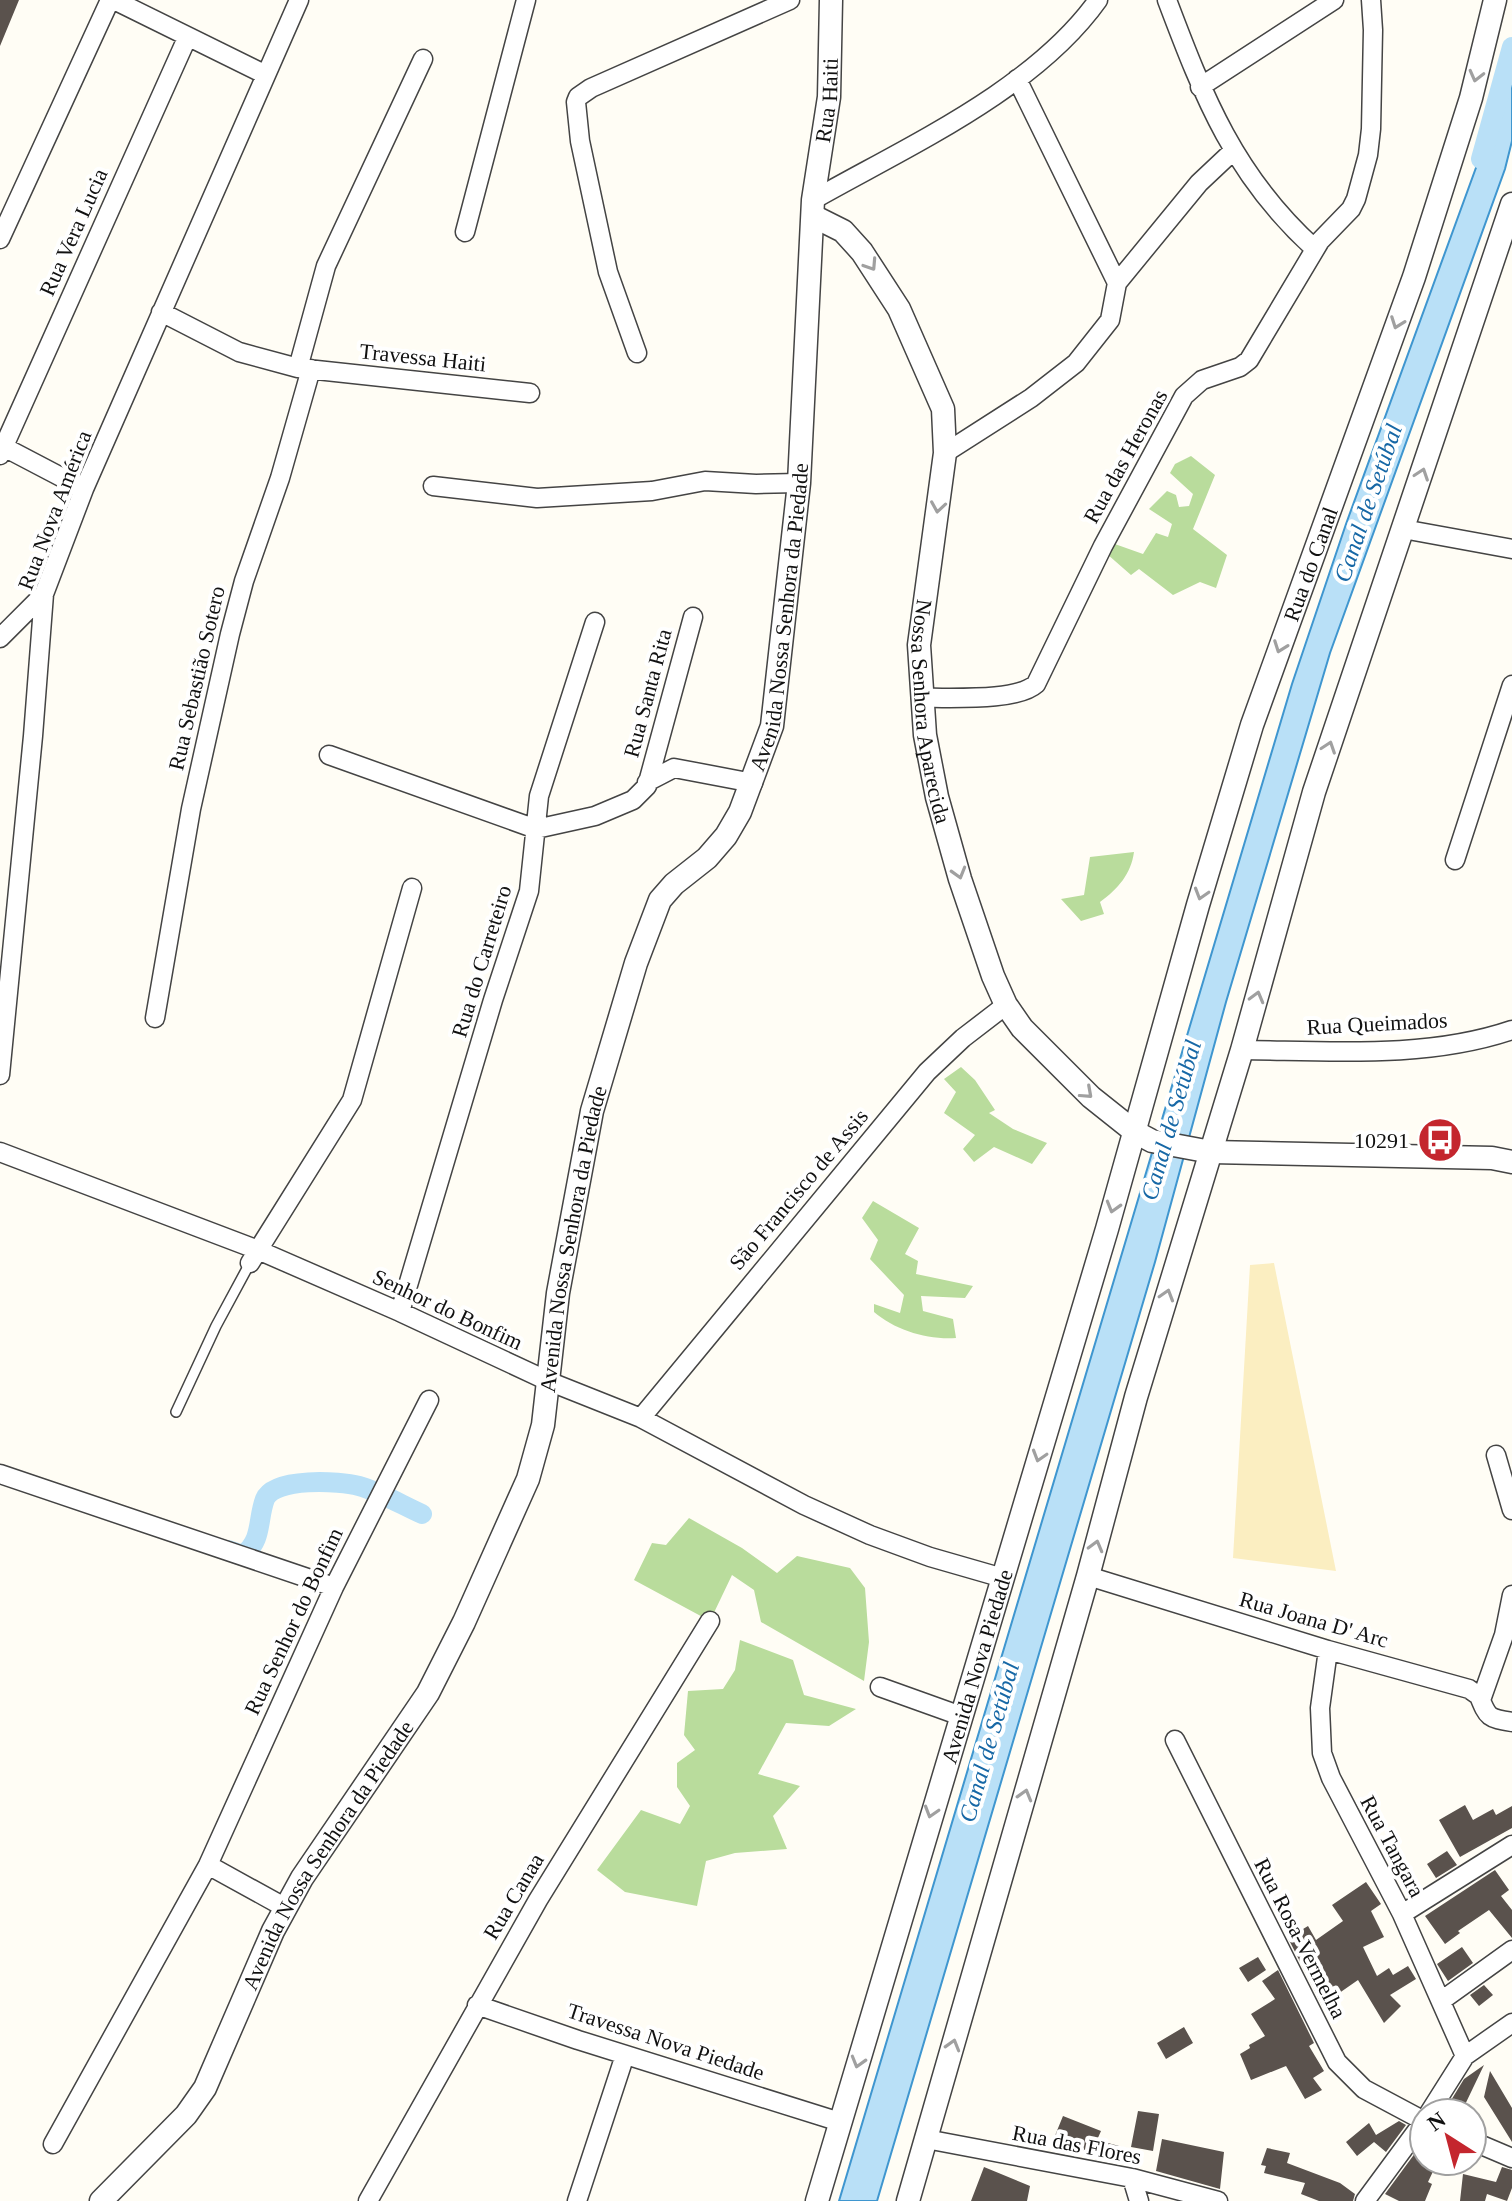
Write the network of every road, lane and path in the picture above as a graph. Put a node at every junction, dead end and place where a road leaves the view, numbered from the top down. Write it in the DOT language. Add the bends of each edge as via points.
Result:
graph roads {
  1 [pos="112,0"];
  2 [pos="299,0"];
  3 [pos="526,0"];
  4 [pos="790,0"];
  5 [pos="831,0"];
  6 [pos="1098,0"];
  7 [pos="1167,0"];
  8 [pos="1334,0"];
  9 [pos="1371,0"];
  10 [pos="1495,0"];
  11 [pos="187,38"];
  12 [pos="423,59"];
  13 [pos="266,75"];
  14 [pos="1017,79"];
  15 [pos="1200,87"];
  16 [pos="1233,151"];
  17 [pos="1512,204"];
  18 [pos="813,208"];
  19 [pos="465,232"];
  20 [pos="1508,236"];
  21 [pos="0,239"];
  22 [pos="1315,249"];
  23 [pos="1117,283"];
  24 [pos="161,312"];
  25 [pos="637,353"];
  26 [pos="304,368"];
  27 [pos="530,393"];
  28 [pos="1,449"];
  29 [pos="945,453"];
  30 [pos="799,483"];
  31 [pos="433,486"];
  32 [pos="84,489"];
  33 [pos="1403,529"];
  34 [pos="1512,549"];
  35 [pos="44,594"];
  36 [pos="693,617"];
  37 [pos="595,622"];
  38 [pos="0,638"];
  39 [pos="1512,685"];
  40 [pos="921,698"];
  41 [pos="329,755"];
  42 [pos="647,782"];
  43 [pos="753,783"];
  44 [pos="536,829"];
  45 [pos="1455,860"];
  46 [pos="412,888"];
  47 [pos="1006,1005"];
  48 [pos="155,1018"];
  49 [pos="1510,1036"];
  50 [pos="1242,1050"];
  51 [pos="0,1075"];
  52 [pos="1143,1136"];
  53 [pos="1201,1150"];
  54 [pos="0,1152"];
  55 [pos="1512,1162"];
  56 [pos="254,1257"];
  57 [pos="400,1312"];
  58 [pos="548,1381"];
  59 [pos="429,1400"];
  60 [pos="176,1412"];
  61 [pos="641,1418"];
  62 [pos="1496,1455"];
  63 [pos="0,1474"];
  64 [pos="1512,1510"];
  65 [pos="1088,1576"];
  66 [pos="1003,1578"];
  67 [pos="334,1587"];
  68 [pos="1512,1595"];
  69 [pos="710,1621"];
  70 [pos="1328,1650"];
  71 [pos="880,1687"];
  72 [pos="1481,1700"];
  73 [pos="961,1716"];
  74 [pos="1512,1722"];
  75 [pos="1175,1740"];
  76 [pos="1512,1845"];
  77 [pos="208,1865"];
  78 [pos="286,1908"];
  79 [pos="1402,1914"];
  80 [pos="1512,1950"];
  81 [pos="1441,2001"];
  82 [pos="477,2005"];
  83 [pos="1512,2023"];
  84 [pos="625,2055"];
  85 [pos="1465,2056"];
  86 [pos="1439,2097"];
  87 [pos="1408,2112"];
  88 [pos="840,2122"];
  89 [pos="926,2139"];
  90 [pos="1408,2143"];
  91 [pos="53,2144"];
  92 [pos="1488,2148"];
  93 [pos="1512,2158"];
  94 [pos="1132,2178"];
  95 [pos="101,2201"];
  96 [pos="368,2201"];
  97 [pos="577,2201"];
  98 [pos="817,2201"];
  99 [pos="908,2201"];
  100 [pos="1139,2201"];
  101 [pos="1218,2201"];
  102 [pos="1365,2201"];
  1 -- 11 [label="street"];
  1 -- 21 [label="street"];
  2 -- 13 [label="street, Rua Nova América"];
  3 -- 19 [label="street"];
  4 -- 25 [label="street" via="578,97 580,141 608,272"];
  5 -- 18 [label="street, Rua Haiti" via="829,97"];
  6 -- 14 [label="street" via="1079,27"];
  7 -- 15 [label="street"];
  8 -- 15 [label="street"];
  9 -- 22 [label="street, Rua das Heronas" via="1368,155 1356,199"];
  10 -- 52 [label="street, Rua do Canal, one-way" via="1471,98 1414,277 1252,725 1198,905"];
  11 -- 13 [label="street"];
  11 -- 28 [label="street, Rua Vera Lucia"];
  12 -- 26 [label="street, Rua Sebastião Sotero" via="326,266"];
  13 -- 24 [label="street, Rua Nova América"];
  14 -- 18 [label="street"];
  14 -- 23 [label="street"];
  15 -- 16 [label="street"];
  16 -- 22 [label="street" via="1276,212"];
  16 -- 23 [label="street" via="1199,183"];
  17 -- 20 [label="street"];
  18 -- 29 [label="street, Nossa Senhora Aparecida, one-way" via="851,237 899,309 943,409"];
  18 -- 30 [label="street, Avenida Nossa Senhora da Piedade"];
  33 -- 20 [label="street, one-way"];
  22 -- 40 [label="street, Rua das Heronas" via="1253,356 1240,367 1202,380 1176,408 1036,684 1005,695"];
  23 -- 29 [label="street" via="1110,320 1076,363"];
  24 -- 26 [label="street" via="239,352"];
  24 -- 32 [label="street, Rua Nova América"];
  26 -- 27 [label="street, Travessa Haiti"];
  26 -- 48 [label="street, Rua Sebastião Sotero" via="280,478 230,634 191,809"];
  28 -- 32 [label="street"];
  29 -- 40 [label="street, Nossa Senhora Aparecida, one-way" via="921,621"];
  30 -- 31 [label="street" via="705,481 652,491 537,498"];
  30 -- 43 [label="street, Avenida Nossa Senhora da Piedade" via="772,726"];
  32 -- 35 [label="street, Rua Nova América"];
  33 -- 34 [label="street"];
  50 -- 33 [label="street, one-way" via="1314,792"];
  35 -- 38 [label="street"];
  35 -- 51 [label="street, Rua Nova América"];
  36 -- 42 [label="street, Rua Santa Rita"];
  37 -- 44 [label="street, Rua do Carreteiro" via="541,789"];
  39 -- 45 [label="street"];
  40 -- 47 [label="street, Nossa Senhora Aparecida, one-way" via="937,797 956,866"];
  41 -- 44 [label="street"];
  42 -- 43 [label="street" via="674,768"];
  42 -- 44 [label="street" via="628,803"];
  43 -- 58 [label="street, Avenida Nossa Senhora da Piedade" via="726,836 660,900 636,963 592,1111 558,1293"];
  44 -- 57 [label="street, Rua do Carreteiro" via="529,891"];
  46 -- 56 [label="street" via="352,1100"];
  47 -- 52 [label="street, Nossa Senhora Aparecida, one-way" via="1055,1064"];
  47 -- 61 [label="street, São Francisco de Assis" via="927,1072"];
  49 -- 50 [label="street, Rua Queimados" via="1401,1050"];
  50 -- 53 [label="street"];
  52 -- 53 [label="street, Nossa Senhora Aparecida"];
  52 -- 66 [label="street, Avenida Nova Piedade, one-way"];
  53 -- 55 [label="street, Nossa Senhora Aparecida"];
  65 -- 53 [label="street, one-way"];
  54 -- 56 [label="street, Senhor do Bonfim"];
  56 -- 57 [label="street, Senhor do Bonfim"];
  56 -- 60 [label="lane"];
  57 -- 58 [label="street, Senhor do Bonfim"];
  58 -- 61 [label="street, Senhor do Bonfim"];
  58 -- 78 [label="street, Avenida Nossa Senhora da Piedade" via="528,1479 464,1622 428,1693"];
  59 -- 67 [label="street, Rua Senhor do Bonfim"];
  61 -- 66 [label="street, Senhor do Bonfim" via="857,1529"];
  62 -- 64 [label="street"];
  63 -- 67 [label="street"];
  65 -- 70 [label="street, Rua Joana D' Arc"];
  89 -- 65 [label="street, one-way"];
  66 -- 73 [label="street, Avenida Nova Piedade"];
  67 -- 77 [label="street, Rua Senhor do Bonfim"];
  68 -- 72 [label="street"];
  69 -- 82 [label="street, Rua Canaa"];
  70 -- 72 [label="street, Rua Joana D' Arc" via="1469,1689"];
  70 -- 79 [label="street, Rua Tangara" via="1320,1708 1322,1753"];
  71 -- 73 [label="street"];
  72 -- 74 [label="street, Rua Joana D' Arc" via="1489,1716"];
  73 -- 88 [label="street, Avenida Nova Piedade, one-way"];
  75 -- 87 [label="street, Rua Rosa-Vermelha" via="1337,2062 1364,2089"];
  76 -- 79 [label="street"];
  77 -- 78 [label="street"];
  77 -- 91 [label="street, Rua Senhor do Bonfim"];
  78 -- 95 [label="street, Avenida Nossa Senhora da Piedade" via="197,2101"];
  79 -- 81 [label="street, Rua Tangara"];
  80 -- 81 [label="street"];
  81 -- 85 [label="street, Rua Tangara"];
  82 -- 84 [label="street, Travessa Nova Piedade"];
  82 -- 96 [label="street, Rua Canaa"];
  83 -- 85 [label="street"];
  84 -- 88 [label="street, Travessa Nova Piedade"];
  84 -- 97 [label="street"];
  85 -- 86 [label="street"];
  88 -- 98 [label="street, Avenida Nova Piedade"];
  89 -- 94 [label="street, Rua das Flores"];
  89 -- 99 [label="street"];
  90 -- 102 [label="street"];
  92 -- 93 [label="street"];
  94 -- 100 [label="street"];
  94 -- 101 [label="street, Rua das Flores"];
}
